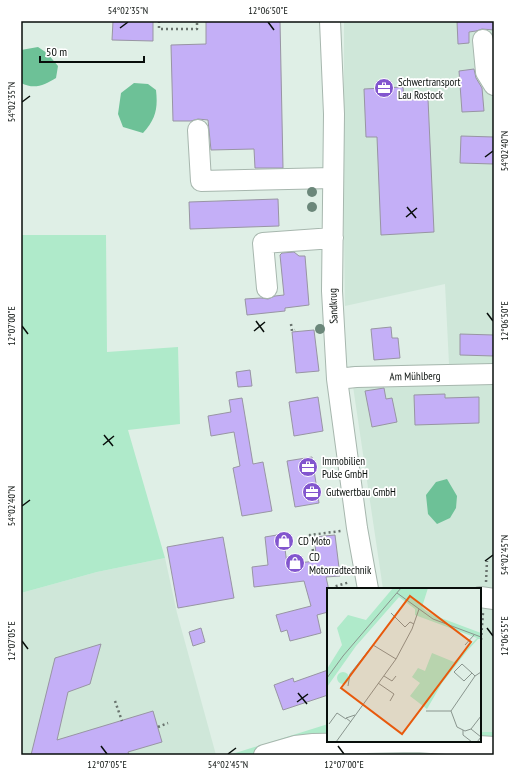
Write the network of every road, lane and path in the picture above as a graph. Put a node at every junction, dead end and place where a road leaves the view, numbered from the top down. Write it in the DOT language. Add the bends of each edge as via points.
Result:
graph roads {
  1 [pos="159,21"];
  2 [pos="197,21"];
  3 [pos="330,21"];
  4 [pos="484,40"];
  5 [pos="494,85"];
  6 [pos="198,130"];
  7 [pos="333,178"];
  8 [pos="333,238"];
  9 [pos="267,288"];
  10 [pos="291,324"];
  11 [pos="295,330"];
  12 [pos="494,374"];
  13 [pos="337,378"];
  14 [pos="342,531"];
  15 [pos="313,551"];
  16 [pos="361,585"];
  17 [pos="334,588"];
  18 [pos="481,597"];
  19 [pos="494,599"];
  20 [pos="115,702"];
  21 [pos="122,721"];
  22 [pos="168,724"];
  23 [pos="158,727"];
  24 [pos="416,742"];
  25 [pos="494,747"];
  26 [pos="264,755"];
  1 -- 2 [label="path" via="159,29 197,29"];
  3 -- 7 [label="street, Sandkrug" via="334,114"];
  4 -- 5 [label="street" via="486,72"];
  6 -- 7 [label="street" via="201,181"];
  7 -- 8 [label="street, Sandkrug"];
  8 -- 9 [label="street" via="263,243"];
  8 -- 13 [label="street, Sandkrug" via="332,291"];
  10 -- 11 [label="path" via="292,331"];
  12 -- 13 [label="street, Am Mühlberg"];
  13 -- 16 [label="street, Sandkrug" via="356,520"];
  14 -- 15 [label="path" via="310,535"];
  16 -- 17 [label="path"];
  18 -- 19 [label="street"];
  20 -- 21 [label="path"];
  22 -- 23 [label="path"];
  24 -- 25 [label="street"];
  24 -- 26 [label="street" via="313,744"];
}
